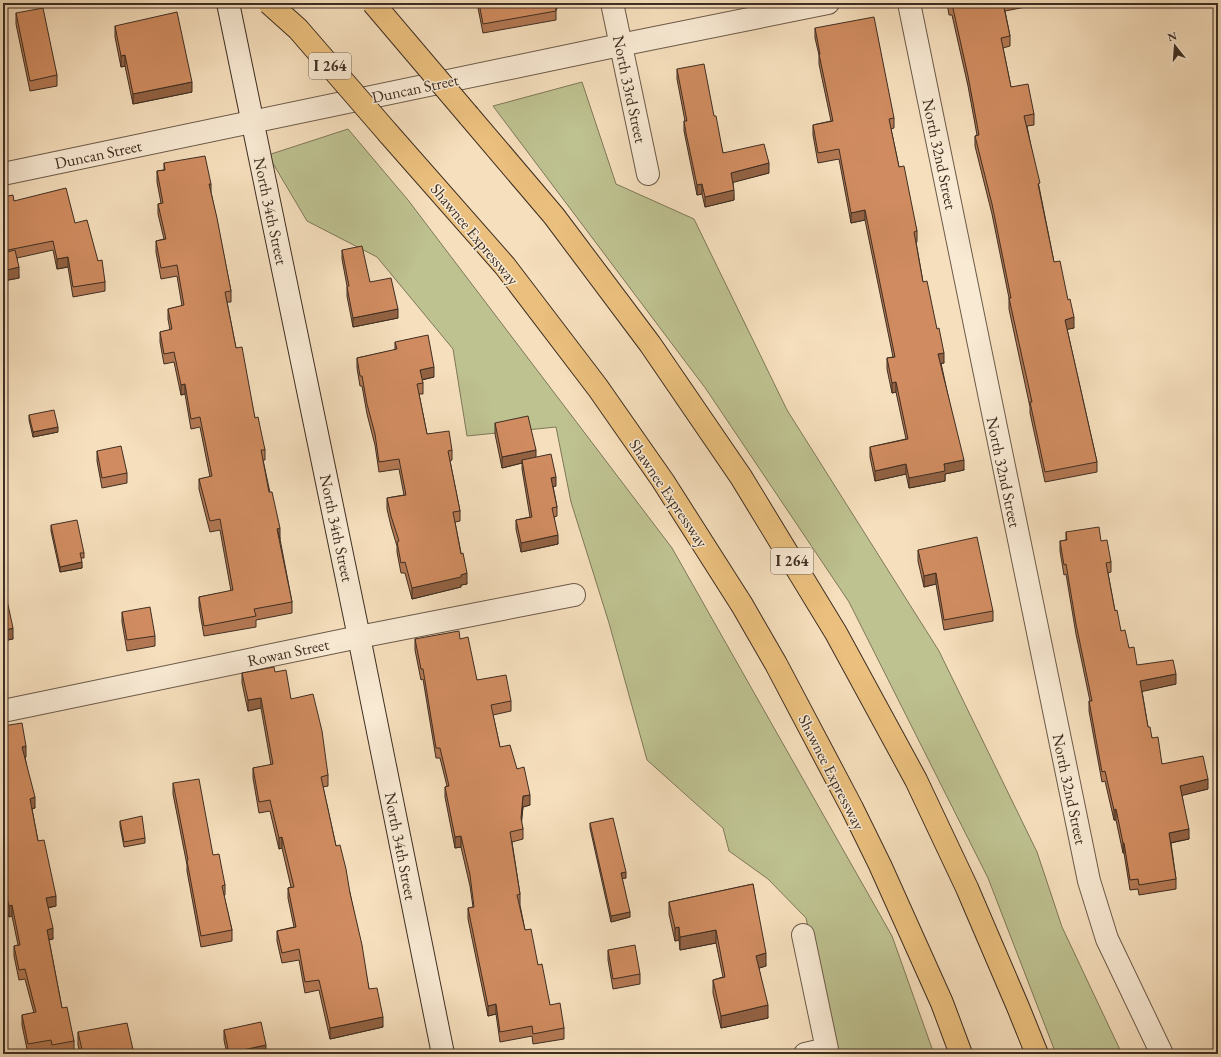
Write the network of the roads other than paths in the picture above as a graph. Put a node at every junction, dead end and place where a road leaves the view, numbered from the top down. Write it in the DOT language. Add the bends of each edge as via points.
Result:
graph roads {
  1 [pos="228,3"];
  2 [pos="269,3"];
  3 [pos="373,3"];
  4 [pos="612,3"];
  5 [pos="828,3"];
  6 [pos="909,3"];
  7 [pos="620,45"];
  8 [pos="253,122"];
  9 [pos="3,174"];
  10 [pos="648,174"];
  11 [pos="574,595"];
  12 [pos="359,637"];
  13 [pos="3,710"];
  14 [pos="803,935"];
  15 [pos="828,1052"];
  16 [pos="444,1054"];
  17 [pos="805,1054"];
  18 [pos="961,1054"];
  19 [pos="1037,1054"];
  20 [pos="1162,1054"];
  1 -- 8 [label="street, North 34th Street"];
  2 -- 18 [label="highway, Shawnee Expressway / I 264, bridge" via="298,29 505,266 598,388 663,481 742,605 852,808 942,1003"];
  3 -- 19 [label="highway, I 264, bridge" via="554,216 650,344 741,477 836,633 916,780 967,888"];
  4 -- 7 [label="street, North 33rd Street"];
  5 -- 7 [label="street, Duncan Street"];
  6 -- 20 [label="street, North 32nd Street" via="1089,881 1107,938"];
  7 -- 8 [label="street, Duncan Street"];
  7 -- 10 [label="street, North 33rd Street"];
  8 -- 9 [label="street, Duncan Street"];
  8 -- 12 [label="street, North 34th Street"];
  11 -- 12 [label="street, Rowan Street"];
  12 -- 13 [label="street, Rowan Street"];
  12 -- 16 [label="street, North 34th Street"];
  14 -- 15 [label="street"];
  15 -- 17 [label="street"];
}
